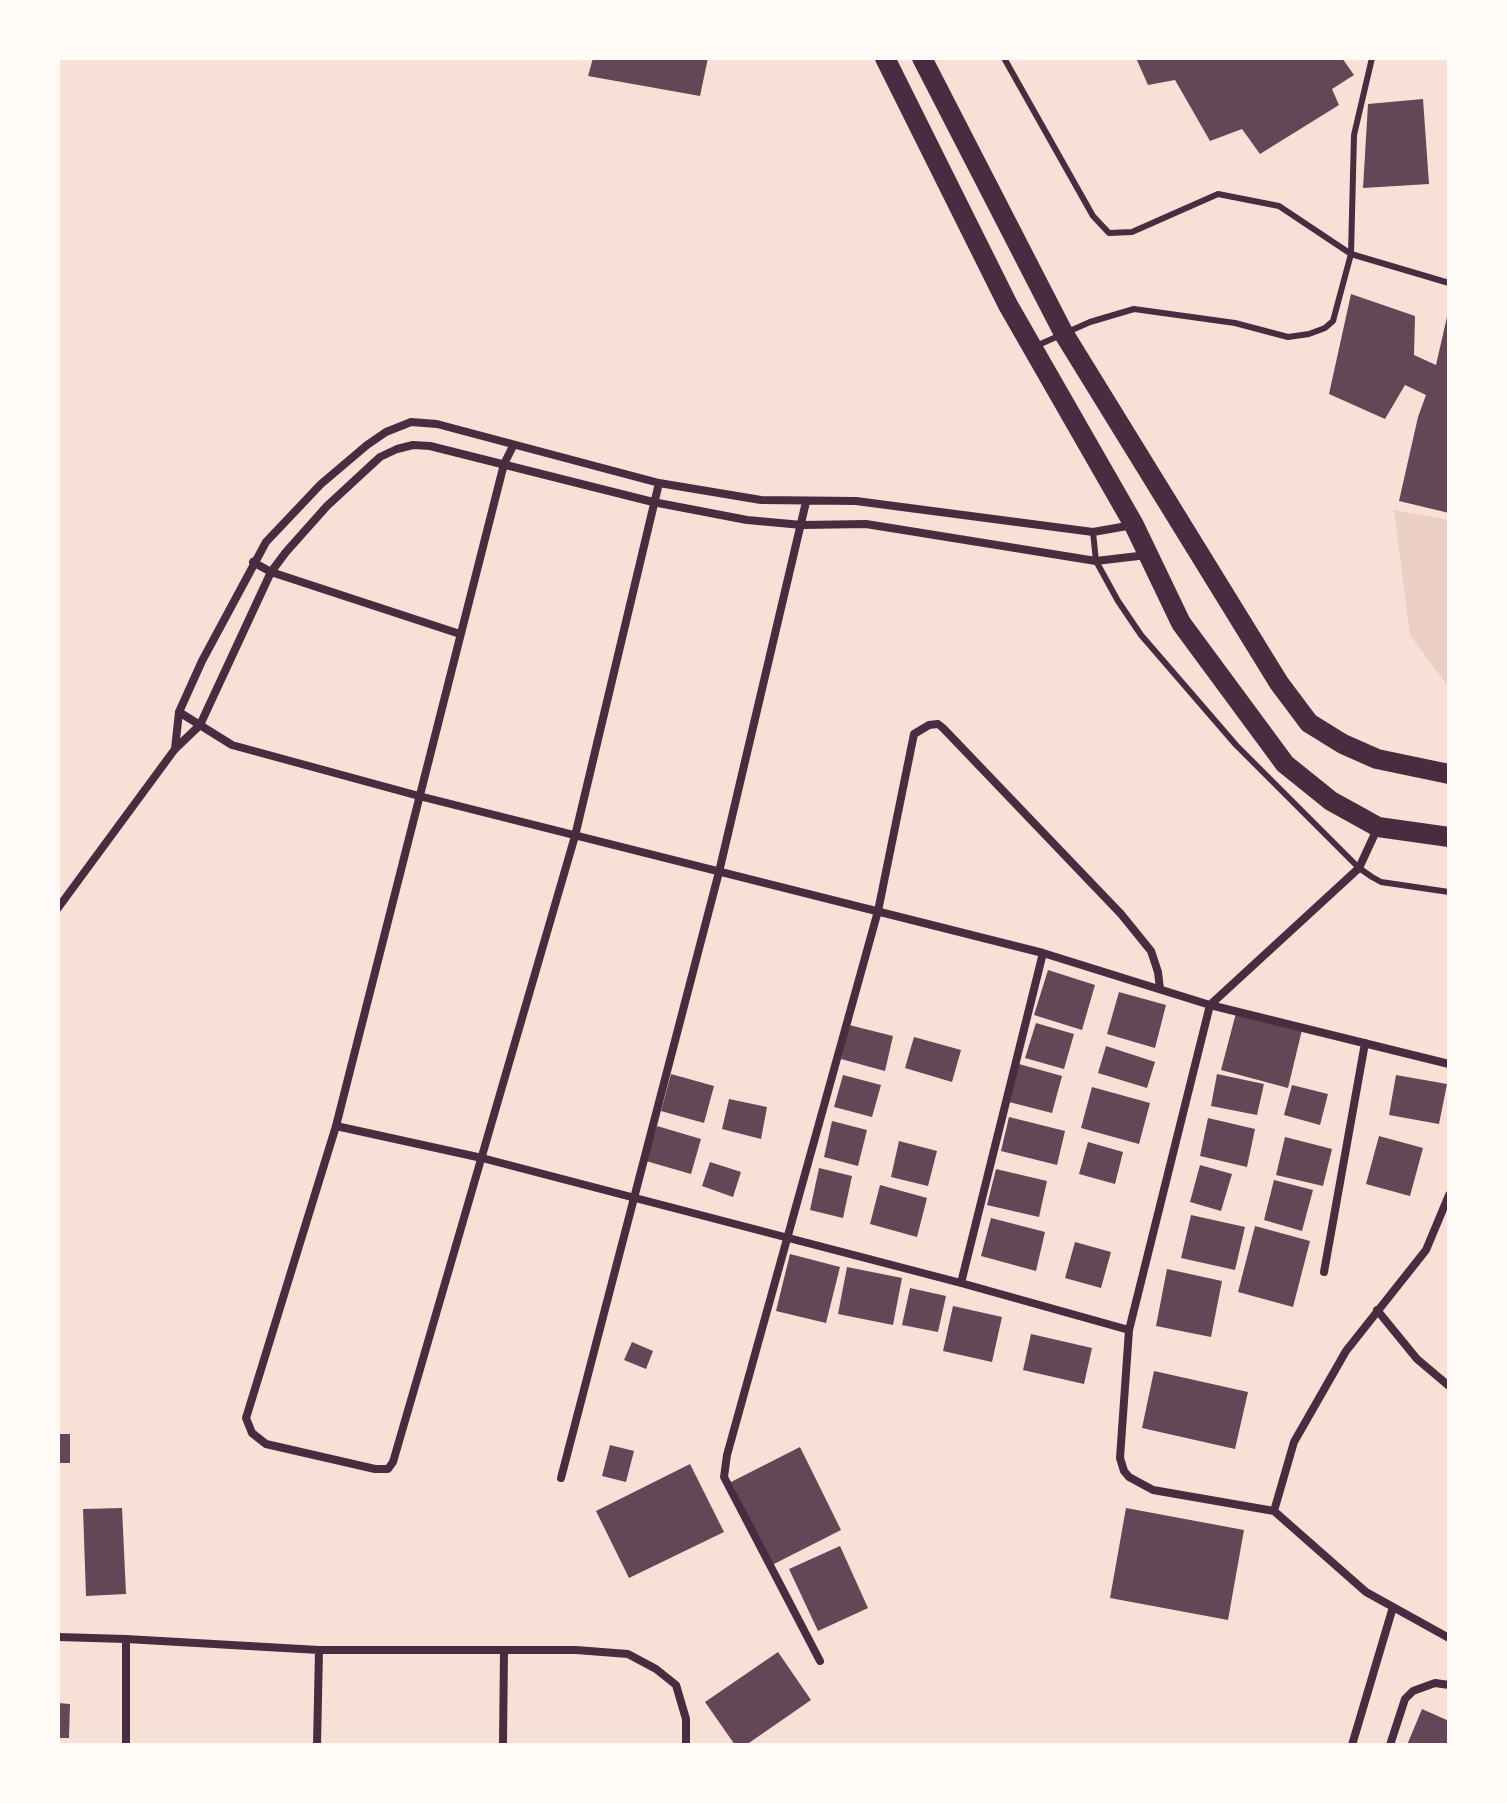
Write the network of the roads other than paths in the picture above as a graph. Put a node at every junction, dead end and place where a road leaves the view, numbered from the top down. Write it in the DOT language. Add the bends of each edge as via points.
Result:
graph roads {
  1 [pos="885,58"];
  2 [pos="922,58"];
  3 [pos="1004,58"];
  4 [pos="1372,58"];
  5 [pos="1351,254"];
  6 [pos="1449,283"];
  7 [pos="1064,334"];
  8 [pos="1033,347"];
  9 [pos="513,446"];
  10 [pos="504,464"];
  11 [pos="659,483"];
  12 [pos="653,502"];
  13 [pos="806,502"];
  14 [pos="802,525"];
  15 [pos="1134,525"];
  16 [pos="1093,532"];
  17 [pos="1147,555"];
  18 [pos="1096,561"];
  19 [pos="253,562"];
  20 [pos="271,572"];
  21 [pos="460,634"];
  22 [pos="179,712"];
  23 [pos="200,725"];
  24 [pos="175,749"];
  25 [pos="1449,774"];
  26 [pos="419,796"];
  27 [pos="1378,827"];
  28 [pos="575,836"];
  29 [pos="1449,837"];
  30 [pos="1359,868"];
  31 [pos="719,872"];
  32 [pos="1449,892"];
  33 [pos="58,908"];
  34 [pos="878,911"];
  35 [pos="1043,953"];
  36 [pos="1160,989"];
  37 [pos="1210,1005"];
  38 [pos="1365,1043"];
  39 [pos="1449,1064"];
  40 [pos="336,1126"];
  41 [pos="482,1158"];
  42 [pos="1449,1195"];
  43 [pos="633,1198"];
  44 [pos="789,1238"];
  45 [pos="1324,1272"];
  46 [pos="961,1283"];
  47 [pos="1377,1310"];
  48 [pos="1129,1330"];
  49 [pos="1449,1386"];
  50 [pos="561,1478"];
  51 [pos="1274,1511"];
  52 [pos="1393,1607"];
  53 [pos="58,1637"];
  54 [pos="1449,1638"];
  55 [pos="126,1639"];
  56 [pos="319,1650"];
  57 [pos="504,1650"];
  58 [pos="820,1661"];
  59 [pos="1449,1685"];
  60 [pos="126,1745"];
  61 [pos="317,1745"];
  62 [pos="503,1745"];
  63 [pos="686,1745"];
  64 [pos="1352,1745"];
  65 [pos="1390,1745"];
  1 -- 8 [label="main road"];
  2 -- 7 [label="main road"];
  3 -- 5 [label="lane" via="1093,216 1109,233 1132,232 1218,194 1279,206"];
  4 -- 5 [label="lane" via="1354,135"];
  5 -- 6 [label="lane"];
  5 -- 7 [label="lane" via="1333,321 1309,334 1288,337 1235,323 1134,309"];
  7 -- 8 [label="lane"];
  7 -- 25 [label="main road" via="1279,683 1309,723 1377,759"];
  8 -- 15 [label="main road"];
  9 -- 10 [label="street"];
  9 -- 11 [label="street"];
  9 -- 19 [label="street" via="437,424 411,422 386,432 321,484"];
  10 -- 12 [label="street"];
  10 -- 20 [label="street" via="430,446 397,449 380,457 327,506"];
  10 -- 21 [label="street"];
  11 -- 12 [label="street"];
  11 -- 13 [label="street"];
  12 -- 14 [label="street"];
  12 -- 28 [label="street"];
  13 -- 14 [label="street"];
  13 -- 16 [label="street" via="856,501"];
  14 -- 18 [label="street" via="866,524"];
  14 -- 31 [label="street"];
  15 -- 16 [label="street"];
  15 -- 17 [label="main road"];
  16 -- 18 [label="lane"];
  17 -- 18 [label="street"];
  17 -- 27 [label="main road" via="1181,623 1285,764 1331,801"];
  18 -- 30 [label="lane" via="1118,601 1170,668 1236,745"];
  19 -- 20 [label="street"];
  19 -- 22 [label="street"];
  20 -- 21 [label="street"];
  20 -- 23 [label="street"];
  21 -- 26 [label="street"];
  22 -- 23 [label="street"];
  22 -- 24 [label="street"];
  23 -- 24 [label="street"];
  23 -- 26 [label="street" via="232,745"];
  24 -- 33 [label="street"];
  26 -- 28 [label="street"];
  26 -- 40 [label="street"];
  27 -- 29 [label="main road"];
  27 -- 30 [label="street"];
  28 -- 31 [label="street"];
  28 -- 41 [label="street"];
  30 -- 32 [label="lane" via="1381,882"];
  30 -- 37 [label="street"];
  31 -- 34 [label="street"];
  31 -- 43 [label="street"];
  34 -- 35 [label="street"];
  34 -- 36 [label="street" via="914,734 938,724 1121,914 1151,951"];
  34 -- 44 [label="street"];
  35 -- 36 [label="street"];
  35 -- 46 [label="street"];
  36 -- 37 [label="street"];
  37 -- 38 [label="street"];
  37 -- 48 [label="street"];
  38 -- 39 [label="street"];
  38 -- 45 [label="street"];
  40 -- 41 [label="street"];
  40 -- 41 [label="street" via="246,1418 252,1433 266,1444 375,1469 388,1469 393,1462"];
  41 -- 43 [label="street"];
  42 -- 47 [label="street" via="1426,1250"];
  43 -- 44 [label="street"];
  43 -- 50 [label="street"];
  44 -- 46 [label="street"];
  44 -- 58 [label="street" via="724,1477"];
  46 -- 48 [label="street"];
  47 -- 49 [label="street" via="1417,1359"];
  47 -- 51 [label="street" via="1346,1351 1294,1442"];
  48 -- 51 [label="street" via="1120,1441 1124,1471 1153,1490"];
  51 -- 52 [label="street" via="1366,1592"];
  52 -- 54 [label="street"];
  52 -- 64 [label="street"];
  53 -- 55 [label="street"];
  55 -- 56 [label="street"];
  55 -- 60 [label="street"];
  56 -- 57 [label="street"];
  56 -- 61 [label="street"];
  57 -- 62 [label="street"];
  57 -- 63 [label="street" via="628,1654 676,1685 686,1719"];
  59 -- 65 [label="street" via="1435,1683 1405,1699"];
}
